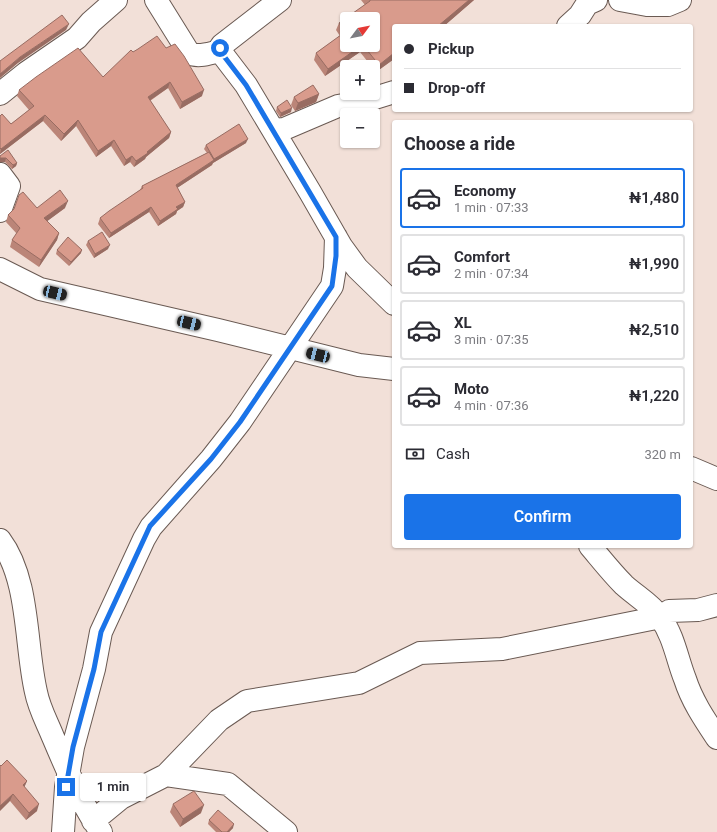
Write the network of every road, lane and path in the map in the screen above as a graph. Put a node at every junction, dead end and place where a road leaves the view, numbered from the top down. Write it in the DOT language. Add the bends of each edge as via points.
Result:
graph roads {
  1 [pos="116,0"];
  2 [pos="156,0"];
  3 [pos="280,0"];
  4 [pos="596,0"];
  5 [pos="620,0"];
  6 [pos="680,0"];
  7 [pos="570,24"];
  8 [pos="220,51"];
  9 [pos="392,93"];
  10 [pos="0,94"];
  11 [pos="274,130"];
  12 [pos="0,174"];
  13 [pos="0,211"];
  14 [pos="336,237"];
  15 [pos="0,269"];
  16 [pos="392,302"];
  17 [pos="290,348"];
  18 [pos="392,369"];
  19 [pos="693,469"];
  20 [pos="717,479"];
  21 [pos="0,540"];
  22 [pos="592,548"];
  23 [pos="717,605"];
  24 [pos="660,617"];
  25 [pos="717,738"];
  26 [pos="69,774"];
  27 [pos="166,775"];
  28 [pos="97,827"];
  29 [pos="63,832"];
  30 [pos="286,832"];
  1 -- 10 [label="street" via="77,38"];
  2 -- 8 [label="street" via="189,53 198,56"];
  3 -- 8 [label="street" via="222,44"];
  4 -- 7 [label="street" via="587,4"];
  5 -- 6 [label="street" via="647,5 668,5"];
  8 -- 11 [label="street" via="246,85"];
  9 -- 11 [label="street" via="338,106 284,130"];
  11 -- 14 [label="street"];
  12 -- 13 [label="street" via="8,186"];
  14 -- 16 [label="street" via="357,268"];
  14 -- 17 [label="street" via="332,286"];
  15 -- 17 [label="street" via="40,289"];
  17 -- 18 [label="street" via="359,365"];
  17 -- 26 [label="street" via="240,422 211,459 150,526 101,632 73,747"];
  19 -- 20 [label="street"];
  21 -- 26 [label="street" via="17,572 36,692 42,713"];
  22 -- 24 [label="street" via="625,585"];
  23 -- 24 [label="street" via="698,610 669,611"];
  24 -- 25 [label="street" via="675,647 693,700"];
  24 -- 27 [label="street" via="502,649 420,653 359,684 247,701 219,720"];
  26 -- 28 [label="street"];
  26 -- 29 [label="street"];
  27 -- 28 [label="street" via="121,798"];
  27 -- 30 [label="street" via="228,784"];
}
